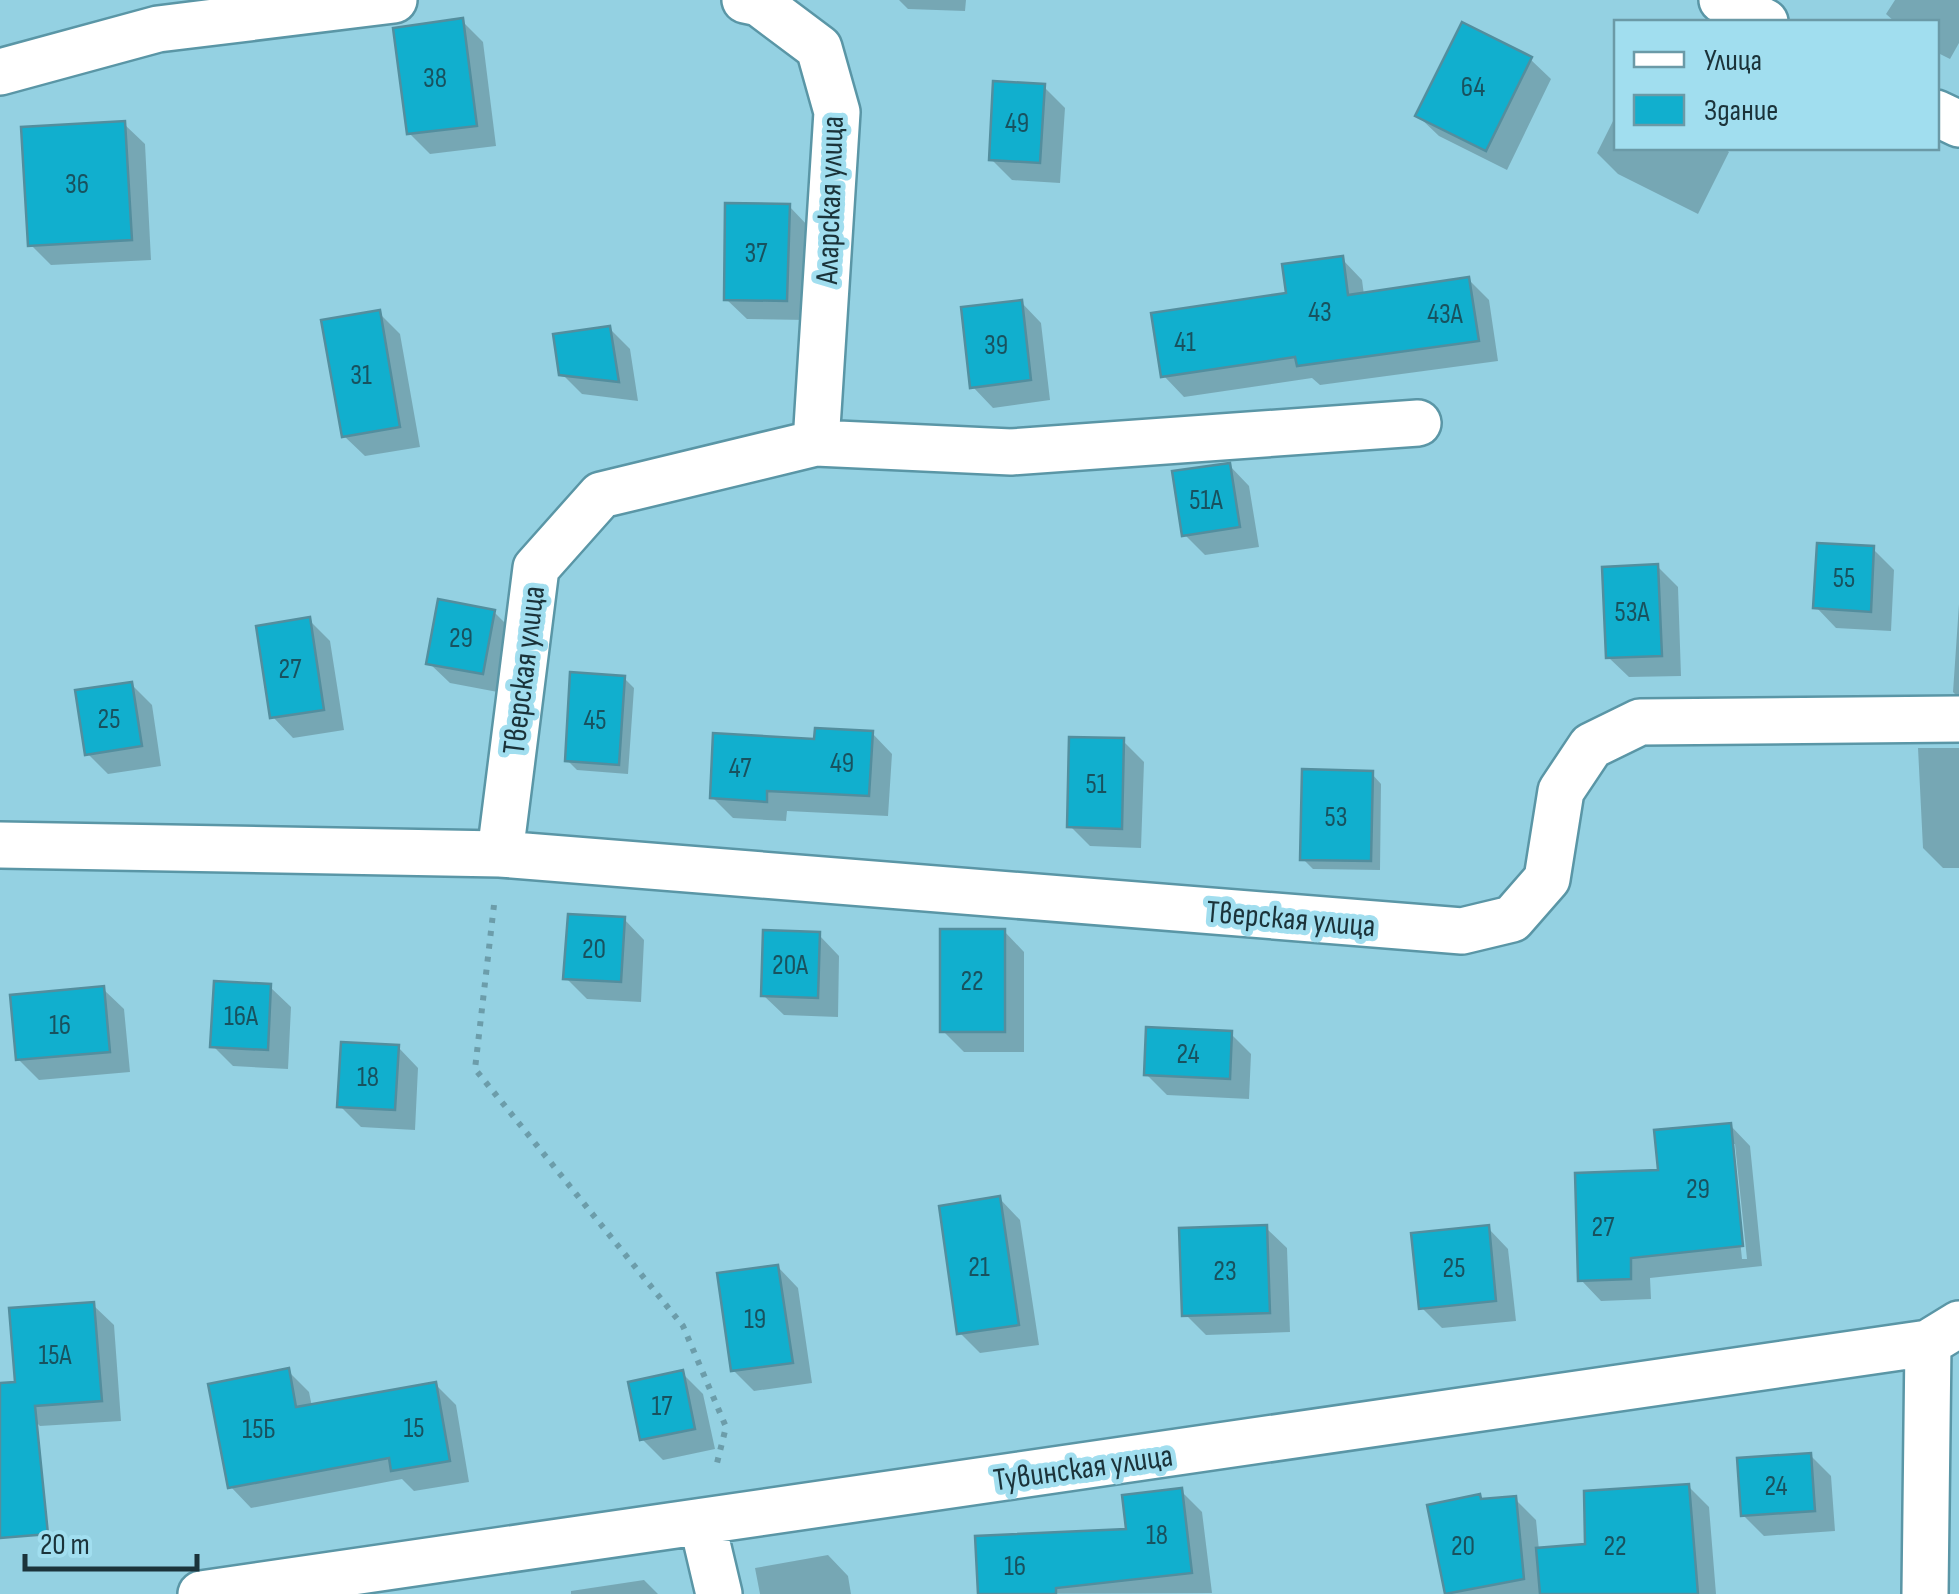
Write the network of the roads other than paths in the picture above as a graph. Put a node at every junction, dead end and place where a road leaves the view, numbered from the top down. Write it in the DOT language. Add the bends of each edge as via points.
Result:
graph roads {
  1 [pos="394,0"];
  2 [pos="745,0"];
  3 [pos="1722,0"];
  4 [pos="1760,20"];
  5 [pos="0,72"];
  6 [pos="1418,424"];
  7 [pos="816,443"];
  8 [pos="1959,719"];
  9 [pos="0,845"];
  10 [pos="500,854"];
  11 [pos="1944,1334"];
  12 [pos="702,1522"];
  13 [pos="201,1594"];
  14 [pos="719,1594"];
  15 [pos="1925,1594"];
  1 -- 5 [label="street" via="158,29"];
  2 -- 7 [label="street, Аларская улица" via="759,3 819,48 837,112"];
  3 -- 4 [label="street"];
  6 -- 7 [label="street, Тверская улица" via="1011,452"];
  7 -- 10 [label="street, Тверская улица" via="601,496 536,568"];
  8 -- 10 [label="street, Тверская улица" via="1640,722 1591,746 1561,791 1548,878 1512,919 1462,932"];
  9 -- 10 [label="street, Тверская улица"];
  11 -- 12 [label="street, Тувинская улица"];
  11 -- 15 [label="street"];
  12 -- 13 [label="street, Тувинская улица"];
  12 -- 14 [label="street"];
}
